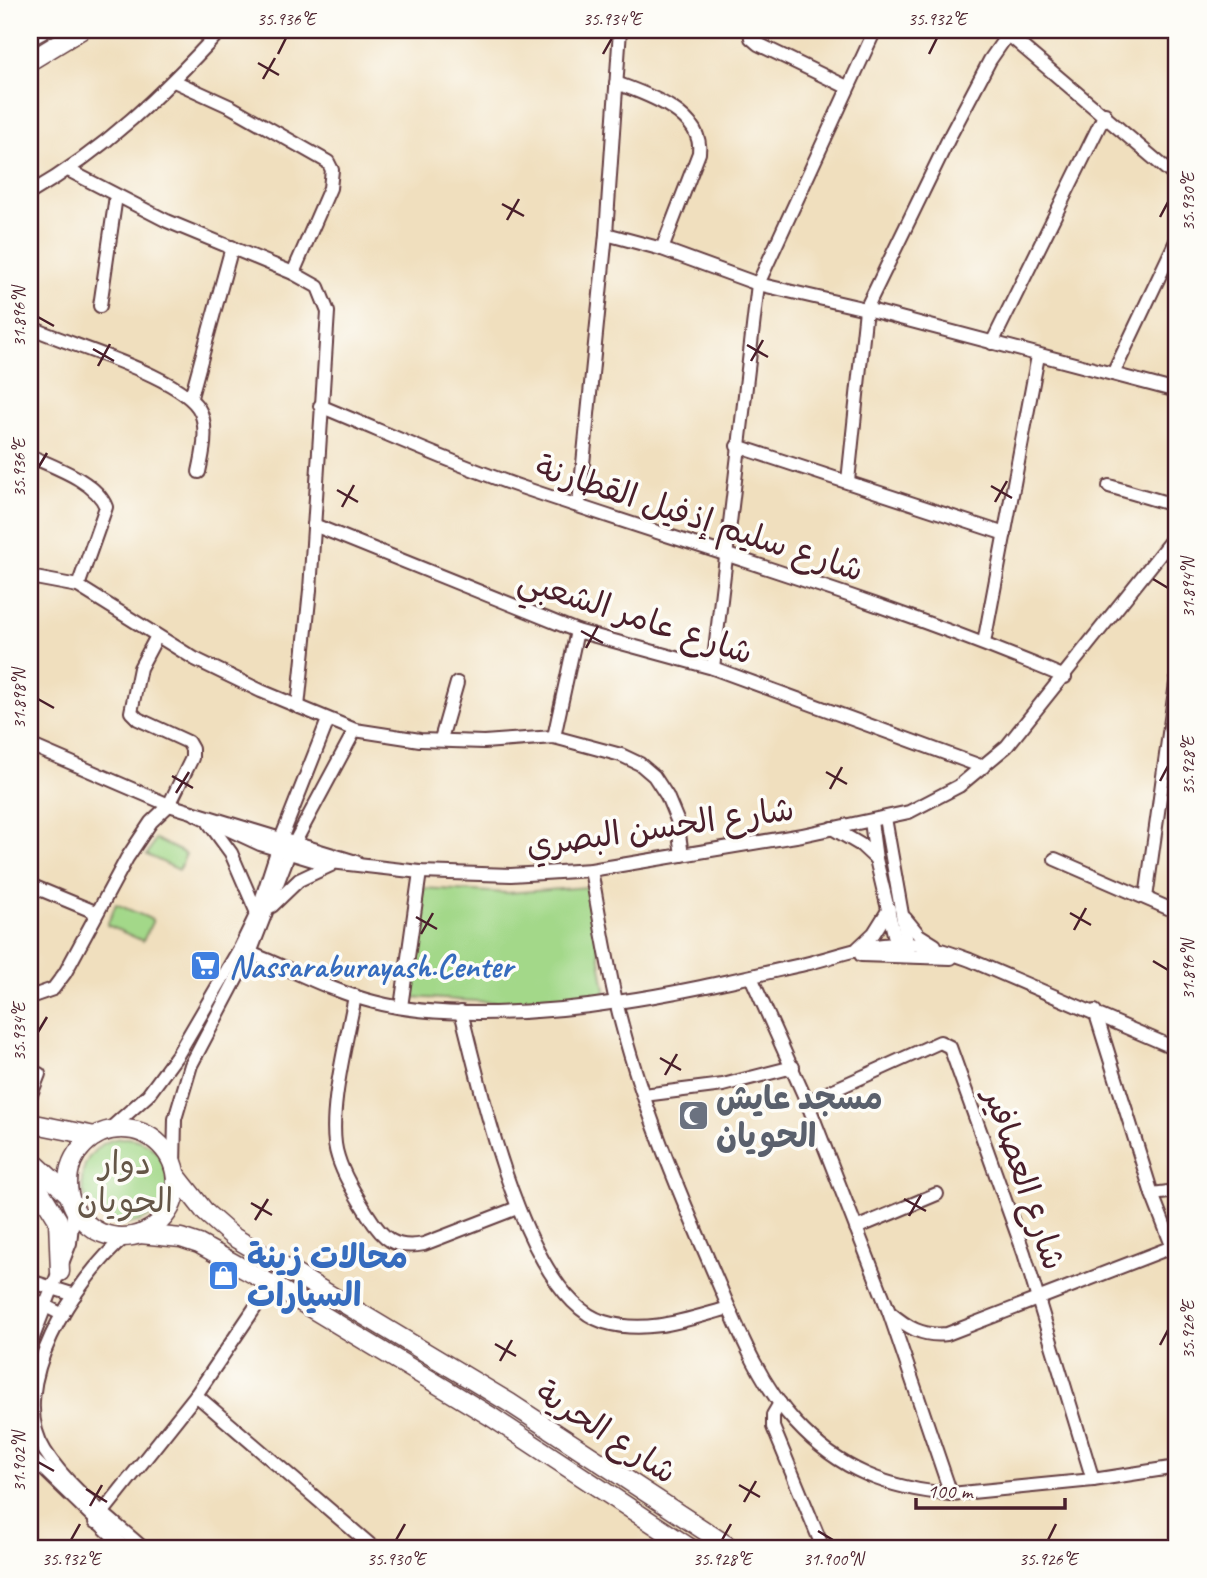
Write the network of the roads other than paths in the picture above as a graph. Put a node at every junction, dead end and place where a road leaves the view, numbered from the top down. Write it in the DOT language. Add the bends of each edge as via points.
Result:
graph roads {
  1 [pos="41,30"];
  2 [pos="81,30"];
  3 [pos="221,30"];
  4 [pos="620,30"];
  5 [pos="750,30"];
  6 [pos="875,30"];
  7 [pos="1006,32"];
  8 [pos="30,36"];
  9 [pos="30,61"];
  10 [pos="174,81"];
  11 [pos="616,83"];
  12 [pos="848,87"];
  13 [pos="1105,114"];
  14 [pos="68,170"];
  15 [pos="1177,177"];
  16 [pos="30,194"];
  17 [pos="116,196"];
  18 [pos="606,234"];
  19 [pos="1177,239"];
  20 [pos="232,247"];
  21 [pos="662,249"];
  22 [pos="293,273"];
  23 [pos="758,284"];
  24 [pos="100,306"];
  25 [pos="866,309"];
  26 [pos="31,332"];
  27 [pos="992,343"];
  28 [pos="1038,356"];
  29 [pos="1113,374"];
  30 [pos="1177,391"];
  31 [pos="191,397"];
  32 [pos="320,406"];
  33 [pos="737,446"];
  34 [pos="30,456"];
  35 [pos="199,472"];
  36 [pos="848,481"];
  37 [pos="1109,486"];
  38 [pos="579,505"];
  39 [pos="1177,506"];
  40 [pos="314,525"];
  41 [pos="1177,533"];
  42 [pos="1005,534"];
  43 [pos="726,553"];
  44 [pos="30,577"];
  45 [pos="78,586"];
  46 [pos="577,631"];
  47 [pos="157,636"];
  48 [pos="984,643"];
  49 [pos="713,668"];
  50 [pos="1177,676"];
  51 [pos="1065,677"];
  52 [pos="457,683"];
  53 [pos="298,707"];
  54 [pos="328,720"];
  55 [pos="355,730"];
  56 [pos="554,737"];
  57 [pos="441,739"];
  58 [pos="30,745"];
  59 [pos="983,767"];
  60 [pos="1171,771"];
  61 [pos="169,805"];
  62 [pos="909,812"];
  63 [pos="195,814"];
  64 [pos="885,818"];
  65 [pos="871,821"];
  66 [pos="209,822"];
  67 [pos="832,828"];
  68 [pos="285,846"];
  69 [pos="890,850"];
  70 [pos="682,855"];
  71 [pos="876,859"];
  72 [pos="1055,859"];
  73 [pos="334,864"];
  74 [pos="362,866"];
  75 [pos="591,870"];
  76 [pos="420,872"];
  77 [pos="30,885"];
  78 [pos="1146,898"];
  79 [pos="889,909"];
  80 [pos="263,911"];
  81 [pos="95,912"];
  82 [pos="1177,912"];
  83 [pos="904,915"];
  84 [pos="858,948"];
  85 [pos="903,949"];
  86 [pos="942,949"];
  87 [pos="250,953"];
  88 [pos="833,957"];
  89 [pos="970,960"];
  90 [pos="751,976"];
  91 [pos="355,996"];
  92 [pos="30,997"];
  93 [pos="617,1002"];
  94 [pos="401,1007"];
  95 [pos="1095,1011"];
  96 [pos="461,1012"];
  97 [pos="1177,1049"];
  98 [pos="793,1067"];
  99 [pos="39,1074"];
  100 [pos="645,1095"];
  101 [pos="30,1097"];
  102 [pos="807,1102"];
  103 [pos="30,1123"];
  104 [pos="103,1132"];
  105 [pos="30,1159"];
  106 [pos="175,1171"];
  107 [pos="30,1175"];
  108 [pos="1177,1191"];
  109 [pos="937,1194"];
  110 [pos="1152,1194"];
  111 [pos="72,1201"];
  112 [pos="517,1208"];
  113 [pos="856,1228"];
  114 [pos="132,1236"];
  115 [pos="1175,1253"];
  116 [pos="57,1280"];
  117 [pos="30,1281"];
  118 [pos="271,1284"];
  119 [pos="75,1295"];
  120 [pos="30,1298"];
  121 [pos="1038,1300"];
  122 [pos="46,1307"];
  123 [pos="729,1308"];
  124 [pos="889,1312"];
  125 [pos="63,1315"];
  126 [pos="30,1345"];
  127 [pos="196,1395"];
  128 [pos="780,1403"];
  129 [pos="30,1456"];
  130 [pos="1177,1467"];
  131 [pos="1093,1480"];
  132 [pos="951,1494"];
  133 [pos="99,1517"];
  134 [pos="125,1548"];
  135 [pos="144,1548"];
  136 [pos="374,1548"];
  137 [pos="690,1548"];
  138 [pos="731,1548"];
  139 [pos="823,1548"];
  1 -- 8 [label="highway"];
  2 -- 9 [label="highway"];
  3 -- 10 [label="street"];
  4 -- 11 [label="street"];
  5 -- 12 [label="street" via="758,44"];
  6 -- 12 [label="street"];
  7 -- 13 [label="street"];
  7 -- 25 [label="street"];
  10 -- 14 [label="street" via="101,147"];
  10 -- 22 [label="street" via="231,107 328,162 330,188"];
  11 -- 18 [label="street"];
  11 -- 21 [label="street" via="685,118 701,139"];
  12 -- 23 [label="street"];
  13 -- 15 [label="street"];
  13 -- 27 [label="street"];
  14 -- 16 [label="street"];
  14 -- 17 [label="street"];
  17 -- 20 [label="street"];
  17 -- 24 [label="street"];
  18 -- 21 [label="street"];
  18 -- 38 [label="street"];
  19 -- 29 [label="street"];
  20 -- 22 [label="street"];
  20 -- 31 [label="street"];
  21 -- 23 [label="street"];
  22 -- 32 [label="street" via="318,287 328,312"];
  23 -- 25 [label="street"];
  23 -- 33 [label="street"];
  25 -- 27 [label="street"];
  25 -- 36 [label="street"];
  26 -- 31 [label="street" via="169,382"];
  27 -- 28 [label="street"];
  28 -- 29 [label="street"];
  28 -- 42 [label="street"];
  29 -- 30 [label="street"];
  31 -- 35 [label="street" via="204,427"];
  32 -- 38 [label="street, شارع سليم إذفيل القطارنة" via="520,487"];
  32 -- 40 [label="street"];
  33 -- 36 [label="street"];
  33 -- 43 [label="street"];
  34 -- 45 [label="street" via="86,485 106,507"];
  36 -- 42 [label="street"];
  37 -- 39 [label="street"];
  38 -- 43 [label="street, شارع سليم إذفيل القطارنة"];
  40 -- 46 [label="street, شارع عامر الشعبي"];
  40 -- 53 [label="street"];
  41 -- 51 [label="street, شارع الحسن البصري"];
  42 -- 48 [label="street"];
  43 -- 48 [label="street, شارع سليم إذفيل القطارنة"];
  43 -- 49 [label="street"];
  44 -- 45 [label="street"];
  45 -- 47 [label="street"];
  46 -- 49 [label="street, شارع عامر الشعبي"];
  46 -- 56 [label="street"];
  47 -- 53 [label="street"];
  47 -- 61 [label="street" via="140,668 131,706 138,719 188,742 192,749 189,766"];
  48 -- 51 [label="street, شارع سليم إذفيل القطارنة"];
  49 -- 59 [label="street, شارع عامر الشعبي"];
  50 -- 60 [label="street"];
  51 -- 59 [label="street, شارع الحسن البصري" via="1029,722"];
  52 -- 57 [label="street"];
  53 -- 54 [label="street"];
  54 -- 55 [label="street"];
  54 -- 68 [label="street"];
  55 -- 57 [label="street"];
  55 -- 68 [label="street"];
  56 -- 57 [label="street"];
  56 -- 70 [label="street" via="621,755 654,776 677,820"];
  58 -- 61 [label="street, شارع الحسن البصري"];
  59 -- 62 [label="street, شارع الحسن البصري" via="950,792"];
  60 -- 78 [label="street"];
  61 -- 63 [label="street, شارع الحسن البصري"];
  61 -- 81 [label="street" via="143,832"];
  62 -- 64 [label="street, شارع الحسن البصري"];
  62 -- 69 [label="street" via="893,835"];
  63 -- 66 [label="street, شارع الحسن البصري"];
  63 -- 68 [label="street, شارع الحسن البصري" via="226,820"];
  64 -- 65 [label="street, شارع الحسن البصري"];
  64 -- 69 [label="street"];
  65 -- 67 [label="street, شارع الحسن البصري"];
  65 -- 71 [label="street"];
  66 -- 68 [label="street, شارع الحسن البصري"];
  66 -- 80 [label="street" via="232,853"];
  67 -- 70 [label="street, شارع الحسن البصري"];
  67 -- 71 [label="street"];
  68 -- 73 [label="street, شارع الحسن البصري"];
  68 -- 74 [label="street, شارع الحسن البصري" via="343,856"];
  68 -- 80 [label="street"];
  69 -- 83 [label="street"];
  70 -- 75 [label="street, شارع الحسن البصري"];
  71 -- 79 [label="street"];
  72 -- 78 [label="street"];
  73 -- 74 [label="street, شارع الحسن البصري"];
  73 -- 80 [label="street" via="299,880"];
  74 -- 76 [label="street, شارع الحسن البصري"];
  75 -- 76 [label="street, شارع الحسن البصري" via="511,875"];
  75 -- 93 [label="street"];
  76 -- 94 [label="street"];
  77 -- 81 [label="street"];
  78 -- 82 [label="street"];
  79 -- 84 [label="street"];
  79 -- 85 [label="street"];
  80 -- 87 [label="street"];
  80 -- 104 [label="street" via="178,1054 148,1095"];
  81 -- 92 [label="street" via="53,989"];
  83 -- 85 [label="street"];
  83 -- 86 [label="street" via="919,935"];
  84 -- 85 [label="street"];
  84 -- 88 [label="street"];
  85 -- 86 [label="street"];
  85 -- 88 [label="street"];
  85 -- 89 [label="street"];
  86 -- 89 [label="street"];
  87 -- 91 [label="street"];
  87 -- 106 [label="street" via="184,1083 175,1119"];
  88 -- 90 [label="street"];
  89 -- 95 [label="street"];
  90 -- 93 [label="street"];
  90 -- 98 [label="street"];
  91 -- 94 [label="street"];
  91 -- 112 [label="street" via="335,1116 337,1155 383,1237 408,1248"];
  93 -- 96 [label="street"];
  93 -- 100 [label="street"];
  94 -- 96 [label="street"];
  95 -- 97 [label="street"];
  95 -- 110 [label="street"];
  96 -- 112 [label="street"];
  98 -- 100 [label="street" via="723,1085"];
  98 -- 102 [label="street"];
  99 -- 101 [label="street"];
  100 -- 123 [label="street" via="685,1207"];
  102 -- 113 [label="street"];
  102 -- 121 [label="street, شارع العصافير" via="946,1043"];
  103 -- 104 [label="highway"];
  104 -- 106 [label="highway" via="131,1129 155,1139"];
  104 -- 111 [label="highway" via="84,1144 70,1167"];
  105 -- 111 [label="highway"];
  106 -- 114 [label="highway" via="174,1198 164,1218"];
  106 -- 138 [label="highway, شارع الحرية" via="206,1213 232,1236 510,1403"];
  107 -- 116 [label="highway" via="58,1220"];
  108 -- 110 [label="street"];
  109 -- 113 [label="street"];
  110 -- 115 [label="street"];
  111 -- 114 [label="highway" via="95,1230"];
  111 -- 116 [label="street" via="70,1244"];
  112 -- 123 [label="street" via="570,1301 602,1321 640,1328"];
  113 -- 124 [label="street"];
  114 -- 118 [label="highway, شارع الحرية" via="181,1238 199,1244"];
  114 -- 119 [label="street" via="105,1254"];
  115 -- 121 [label="street"];
  116 -- 117 [label="street"];
  116 -- 119 [label="street"];
  116 -- 122 [label="street"];
  118 -- 127 [label="street"];
  118 -- 137 [label="highway, شارع الحرية" via="490,1416"];
  119 -- 125 [label="street"];
  120 -- 122 [label="street"];
  121 -- 124 [label="street" via="932,1336 904,1325"];
  121 -- 131 [label="street, شارع العصافير"];
  122 -- 125 [label="street"];
  122 -- 126 [label="street"];
  123 -- 128 [label="street"];
  124 -- 132 [label="street"];
  125 -- 133 [label="street" via="38,1374 32,1417 44,1450"];
  127 -- 133 [label="street"];
  127 -- 136 [label="street"];
  128 -- 132 [label="street" via="817,1442 859,1471 883,1483"];
  128 -- 139 [label="street" via="773,1427"];
  129 -- 133 [label="street"];
  130 -- 131 [label="street"];
  131 -- 132 [label="street"];
  133 -- 134 [label="street"];
  133 -- 135 [label="street"];
}
